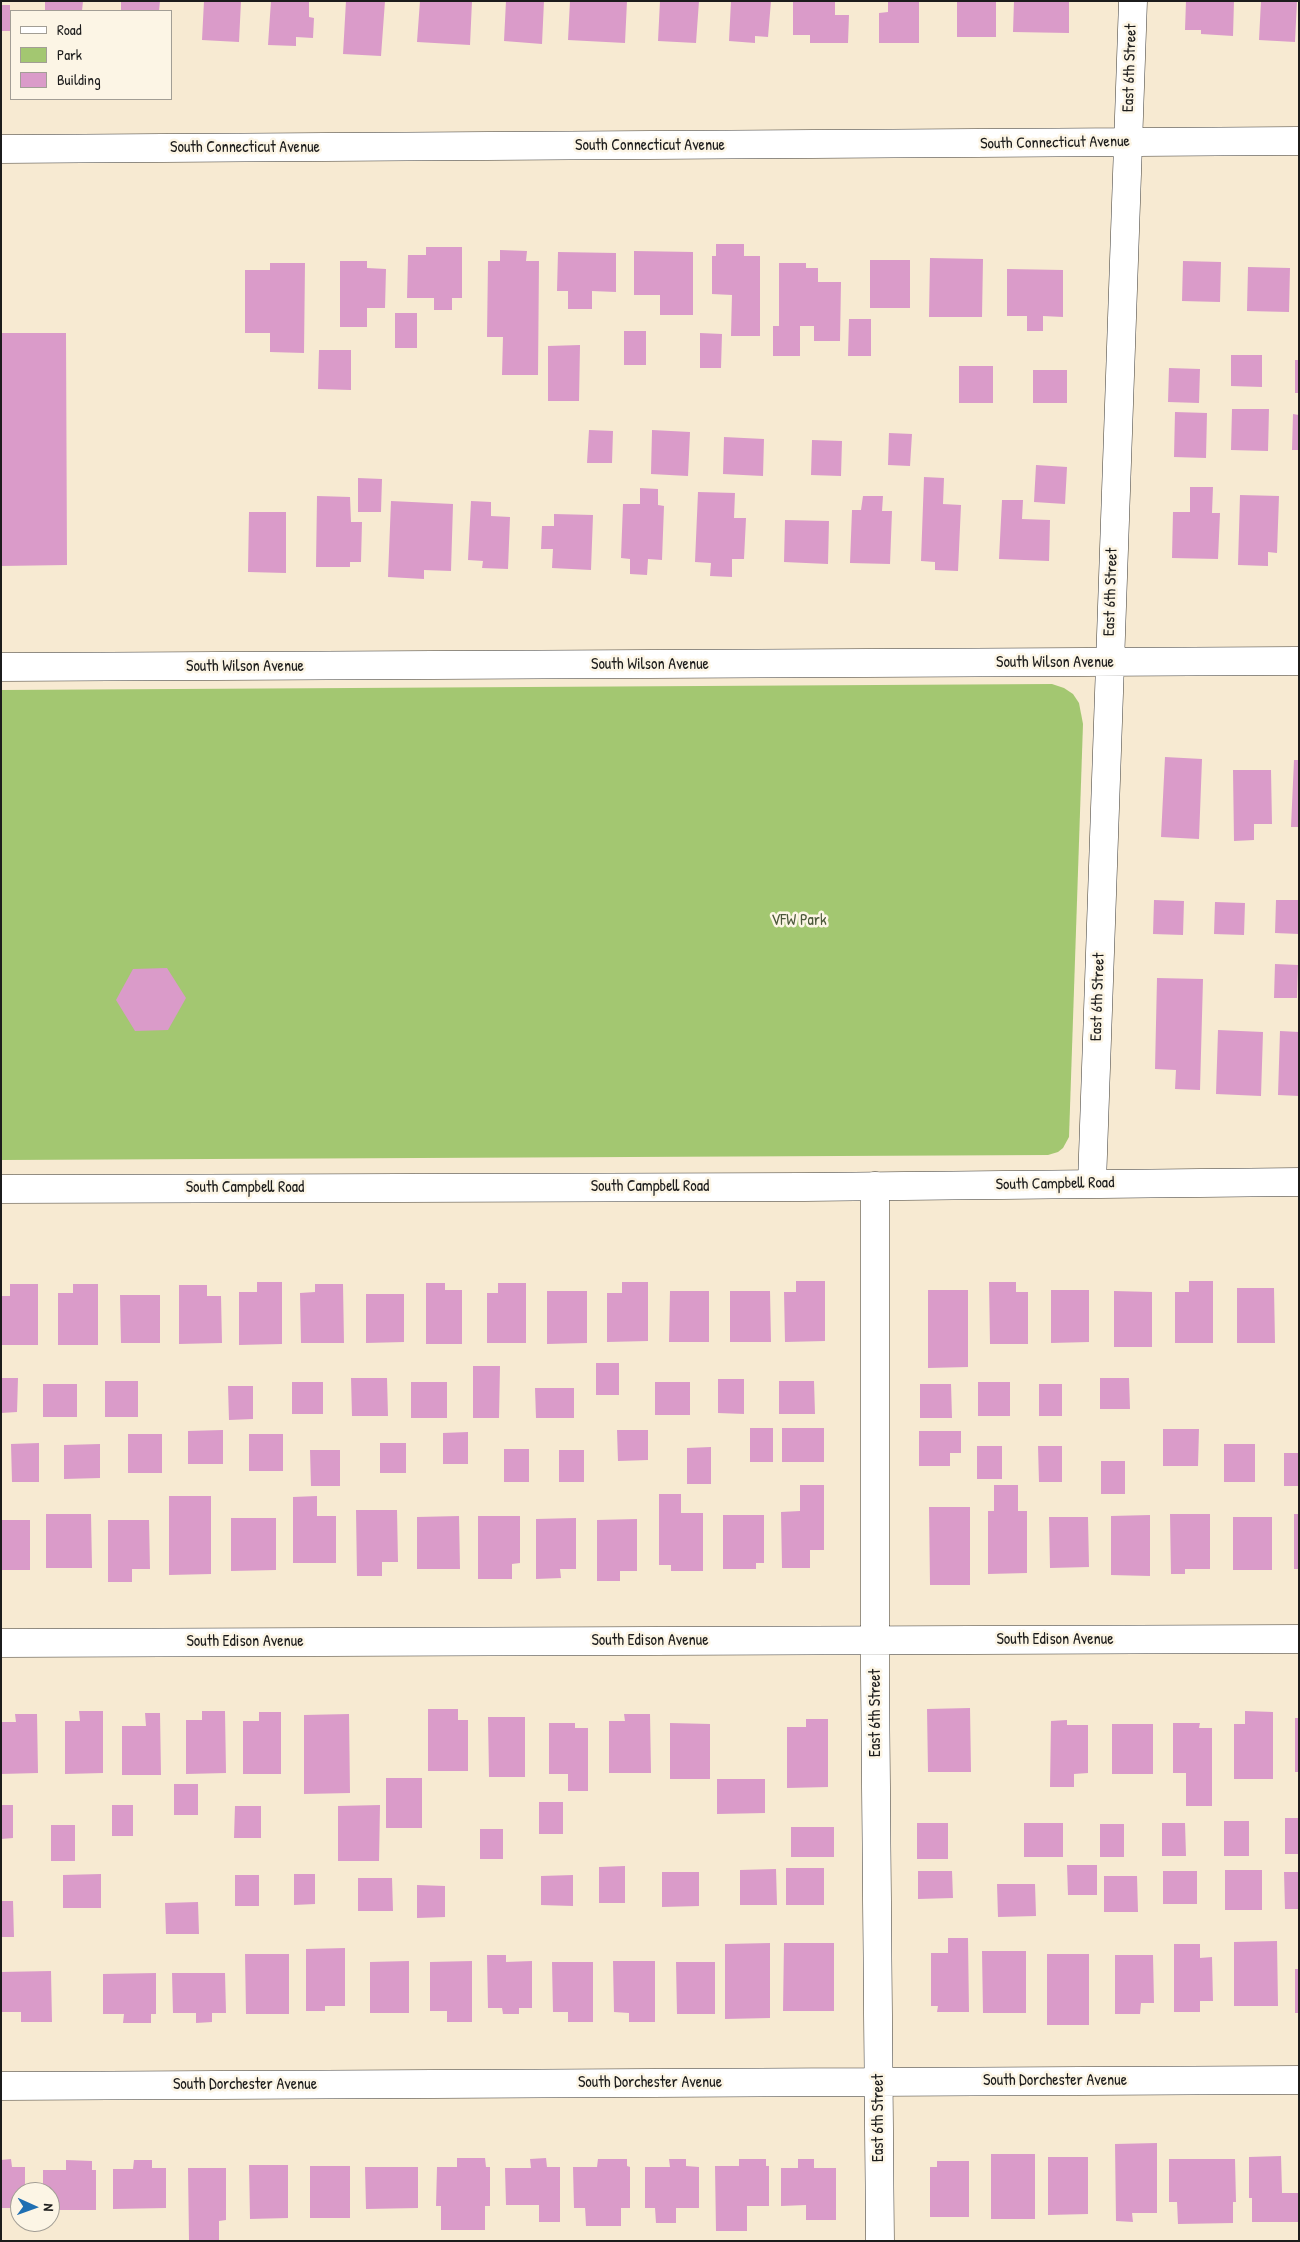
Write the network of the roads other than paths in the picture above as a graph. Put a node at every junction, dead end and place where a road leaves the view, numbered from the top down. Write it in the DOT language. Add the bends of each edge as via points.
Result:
graph roads {
  1 [pos="1133,1"];
  2 [pos="1299,141"];
  3 [pos="1127,143"];
  4 [pos="1,149"];
  5 [pos="1299,661"];
  6 [pos="1109,663"];
  7 [pos="1,667"];
  8 [pos="1299,1182"];
  9 [pos="1092,1183"];
  10 [pos="875,1186"];
  11 [pos="1,1188"];
  12 [pos="875,1640"];
  13 [pos="1299,1640"];
  14 [pos="1,1643"];
  15 [pos="1299,2080"];
  16 [pos="879,2082"];
  17 [pos="1,2086"];
  18 [pos="880,2241"];
  1 -- 3 [label="street, East 6th Street"];
  2 -- 3 [label="street, South Connecticut Avenue"];
  3 -- 4 [label="street, South Connecticut Avenue"];
  3 -- 6 [label="street, East 6th Street"];
  5 -- 6 [label="street, South Wilson Avenue"];
  6 -- 7 [label="street, South Wilson Avenue"];
  6 -- 9 [label="street, East 6th Street"];
  8 -- 9 [label="street, South Campbell Road"];
  9 -- 10 [label="street, South Campbell Road"];
  10 -- 11 [label="street, South Campbell Road"];
  10 -- 12 [label="street, East 6th Street"];
  12 -- 13 [label="street, South Edison Avenue"];
  12 -- 14 [label="street, South Edison Avenue"];
  12 -- 16 [label="street, East 6th Street"];
  15 -- 16 [label="street, South Dorchester Avenue"];
  16 -- 17 [label="street, South Dorchester Avenue"];
  16 -- 18 [label="street, East 6th Street"];
}
